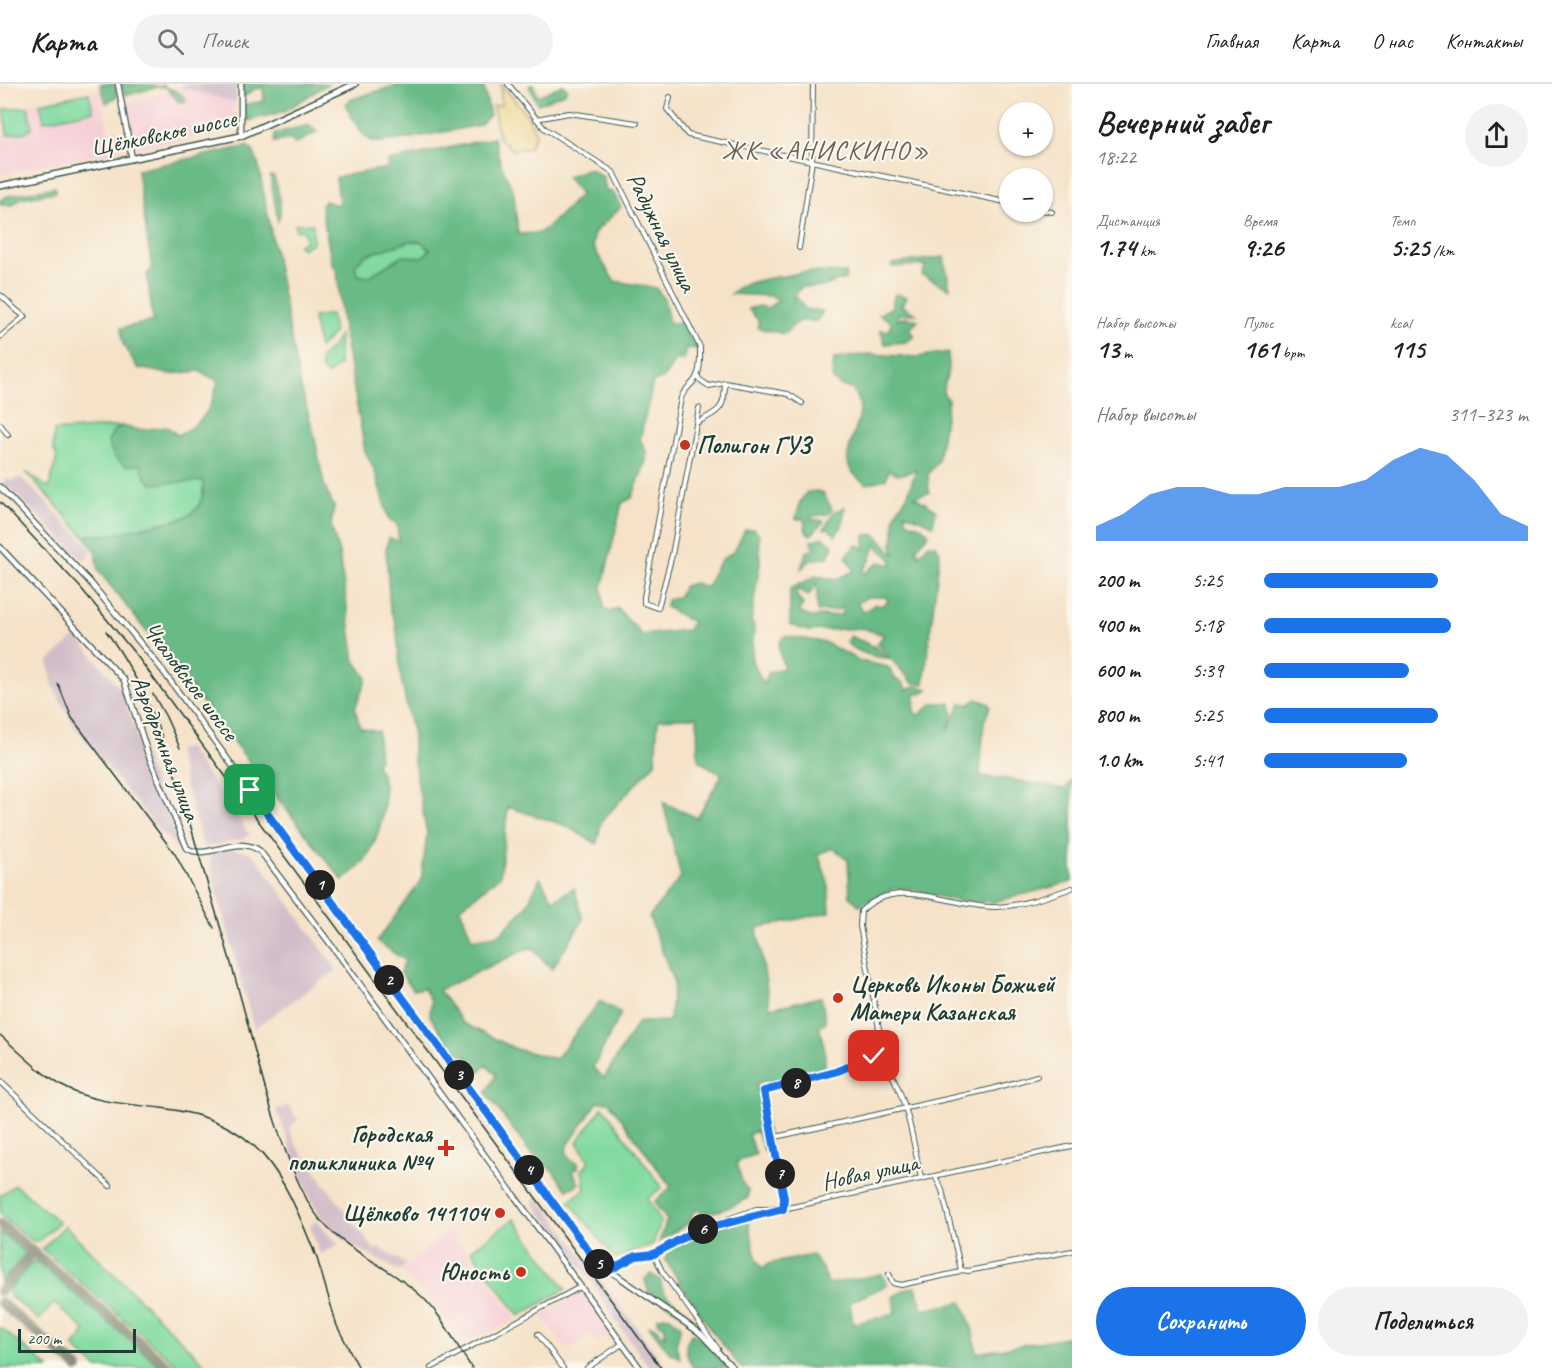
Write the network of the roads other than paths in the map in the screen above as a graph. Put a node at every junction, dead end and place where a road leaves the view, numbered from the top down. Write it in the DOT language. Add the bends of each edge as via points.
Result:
graph roads {
  1 [pos="118,84"];
  2 [pos="241,84"];
  3 [pos="355,84"];
  4 [pos="508,84"];
  5 [pos="813,84"];
  6 [pos="670,97"];
  7 [pos="535,119"];
  8 [pos="637,123"];
  9 [pos="241,136"];
  10 [pos="132,159"];
  11 [pos="812,161"];
  12 [pos="0,185"];
  13 [pos="999,201"];
  14 [pos="799,248"];
  15 [pos="0,295"];
  16 [pos="0,337"];
  17 [pos="697,375"];
  18 [pos="725,383"];
  19 [pos="802,403"];
  20 [pos="699,408"];
  21 [pos="0,424"];
  22 [pos="696,424"];
  23 [pos="8,435"];
  24 [pos="0,487"];
  25 [pos="0,548"];
  26 [pos="1072,888"];
  27 [pos="869,1056"];
  28 [pos="1037,1076"];
  29 [pos="0,1081"];
  30 [pos="905,1108"];
  31 [pos="771,1138"];
  32 [pos="1072,1146"];
  33 [pos="935,1177"];
  34 [pos="921,1179"];
  35 [pos="110,1186"];
  36 [pos="780,1209"];
  37 [pos="1072,1251"];
  38 [pos="654,1254"];
  39 [pos="961,1270"];
  40 [pos="608,1271"];
  41 [pos="889,1274"];
  42 [pos="580,1287"];
  43 [pos="697,1318"];
  44 [pos="690,1326"];
  45 [pos="538,1334"];
  46 [pos="622,1344"];
  47 [pos="718,1349"];
  48 [pos="431,1368"];
  49 [pos="562,1368"];
  50 [pos="587,1368"];
  51 [pos="640,1368"];
  52 [pos="733,1368"];
  1 -- 10 [label="street"];
  2 -- 9 [label="street"];
  3 -- 9 [label="main road, Щёлковское шоссе"];
  4 -- 7 [label="street, Радужная улица"];
  5 -- 11 [label="street"];
  6 -- 11 [label="street" via="667,109 688,135"];
  7 -- 8 [label="street" via="569,113"];
  7 -- 17 [label="street, Радужная улица" via="556,138 613,172 700,347"];
  9 -- 10 [label="main road, Щёлковское шоссе"];
  10 -- 12 [label="main road, Щёлковское шоссе"];
  11 -- 13 [label="street"];
  11 -- 14 [label="street"];
  15 -- 16 [label="street" via="13,310 25,316"];
  17 -- 18 [label="street" via="709,386"];
  17 -- 22 [label="street" via="681,399 644,597 644,603 658,608"];
  18 -- 19 [label="street" via="788,394"];
  18 -- 22 [label="street" via="720,410"];
  20 -- 22 [label="street"];
  21 -- 23 [label="street"];
  24 -- 40 [label="street, Чкаловское шоссе" via="89,581 160,667 596,1261"];
  25 -- 42 [label="street, Аэродромная улица" via="124,680 148,754 190,850 249,845 260,851"];
  26 -- 27 [label="street" via="1005,906 968,905 904,892 870,903 861,911 860,926 880,1034 869,1045"];
  27 -- 30 [label="street" via="881,1058 886,1065"];
  27 -- 31 [label="street" via="835,1072 766,1089"];
  28 -- 30 [label="street"];
  29 -- 35 [label="street"];
  30 -- 31 [label="street"];
  30 -- 34 [label="street"];
  31 -- 36 [label="street" via="784,1198"];
  32 -- 33 [label="street, Новая улица"];
  33 -- 34 [label="street, Новая улица"];
  33 -- 39 [label="street" via="942,1190"];
  34 -- 36 [label="street, Новая улица"];
  36 -- 38 [label="street, Новая улица" via="756,1209 695,1231"];
  37 -- 39 [label="street"];
  38 -- 40 [label="street, Новая улица" via="636,1256"];
  38 -- 43 [label="street"];
  39 -- 41 [label="street" via="901,1285 893,1283"];
  40 -- 44 [label="street, Чкаловское шоссе"];
  42 -- 46 [label="street"];
  42 -- 48 [label="street"];
  43 -- 44 [label="street"];
  43 -- 47 [label="street"];
  44 -- 47 [label="street, Чкаловское шоссе"];
  45 -- 49 [label="street"];
  46 -- 50 [label="street"];
  46 -- 51 [label="street"];
  47 -- 52 [label="street, Чкаловское шоссе"];
}
